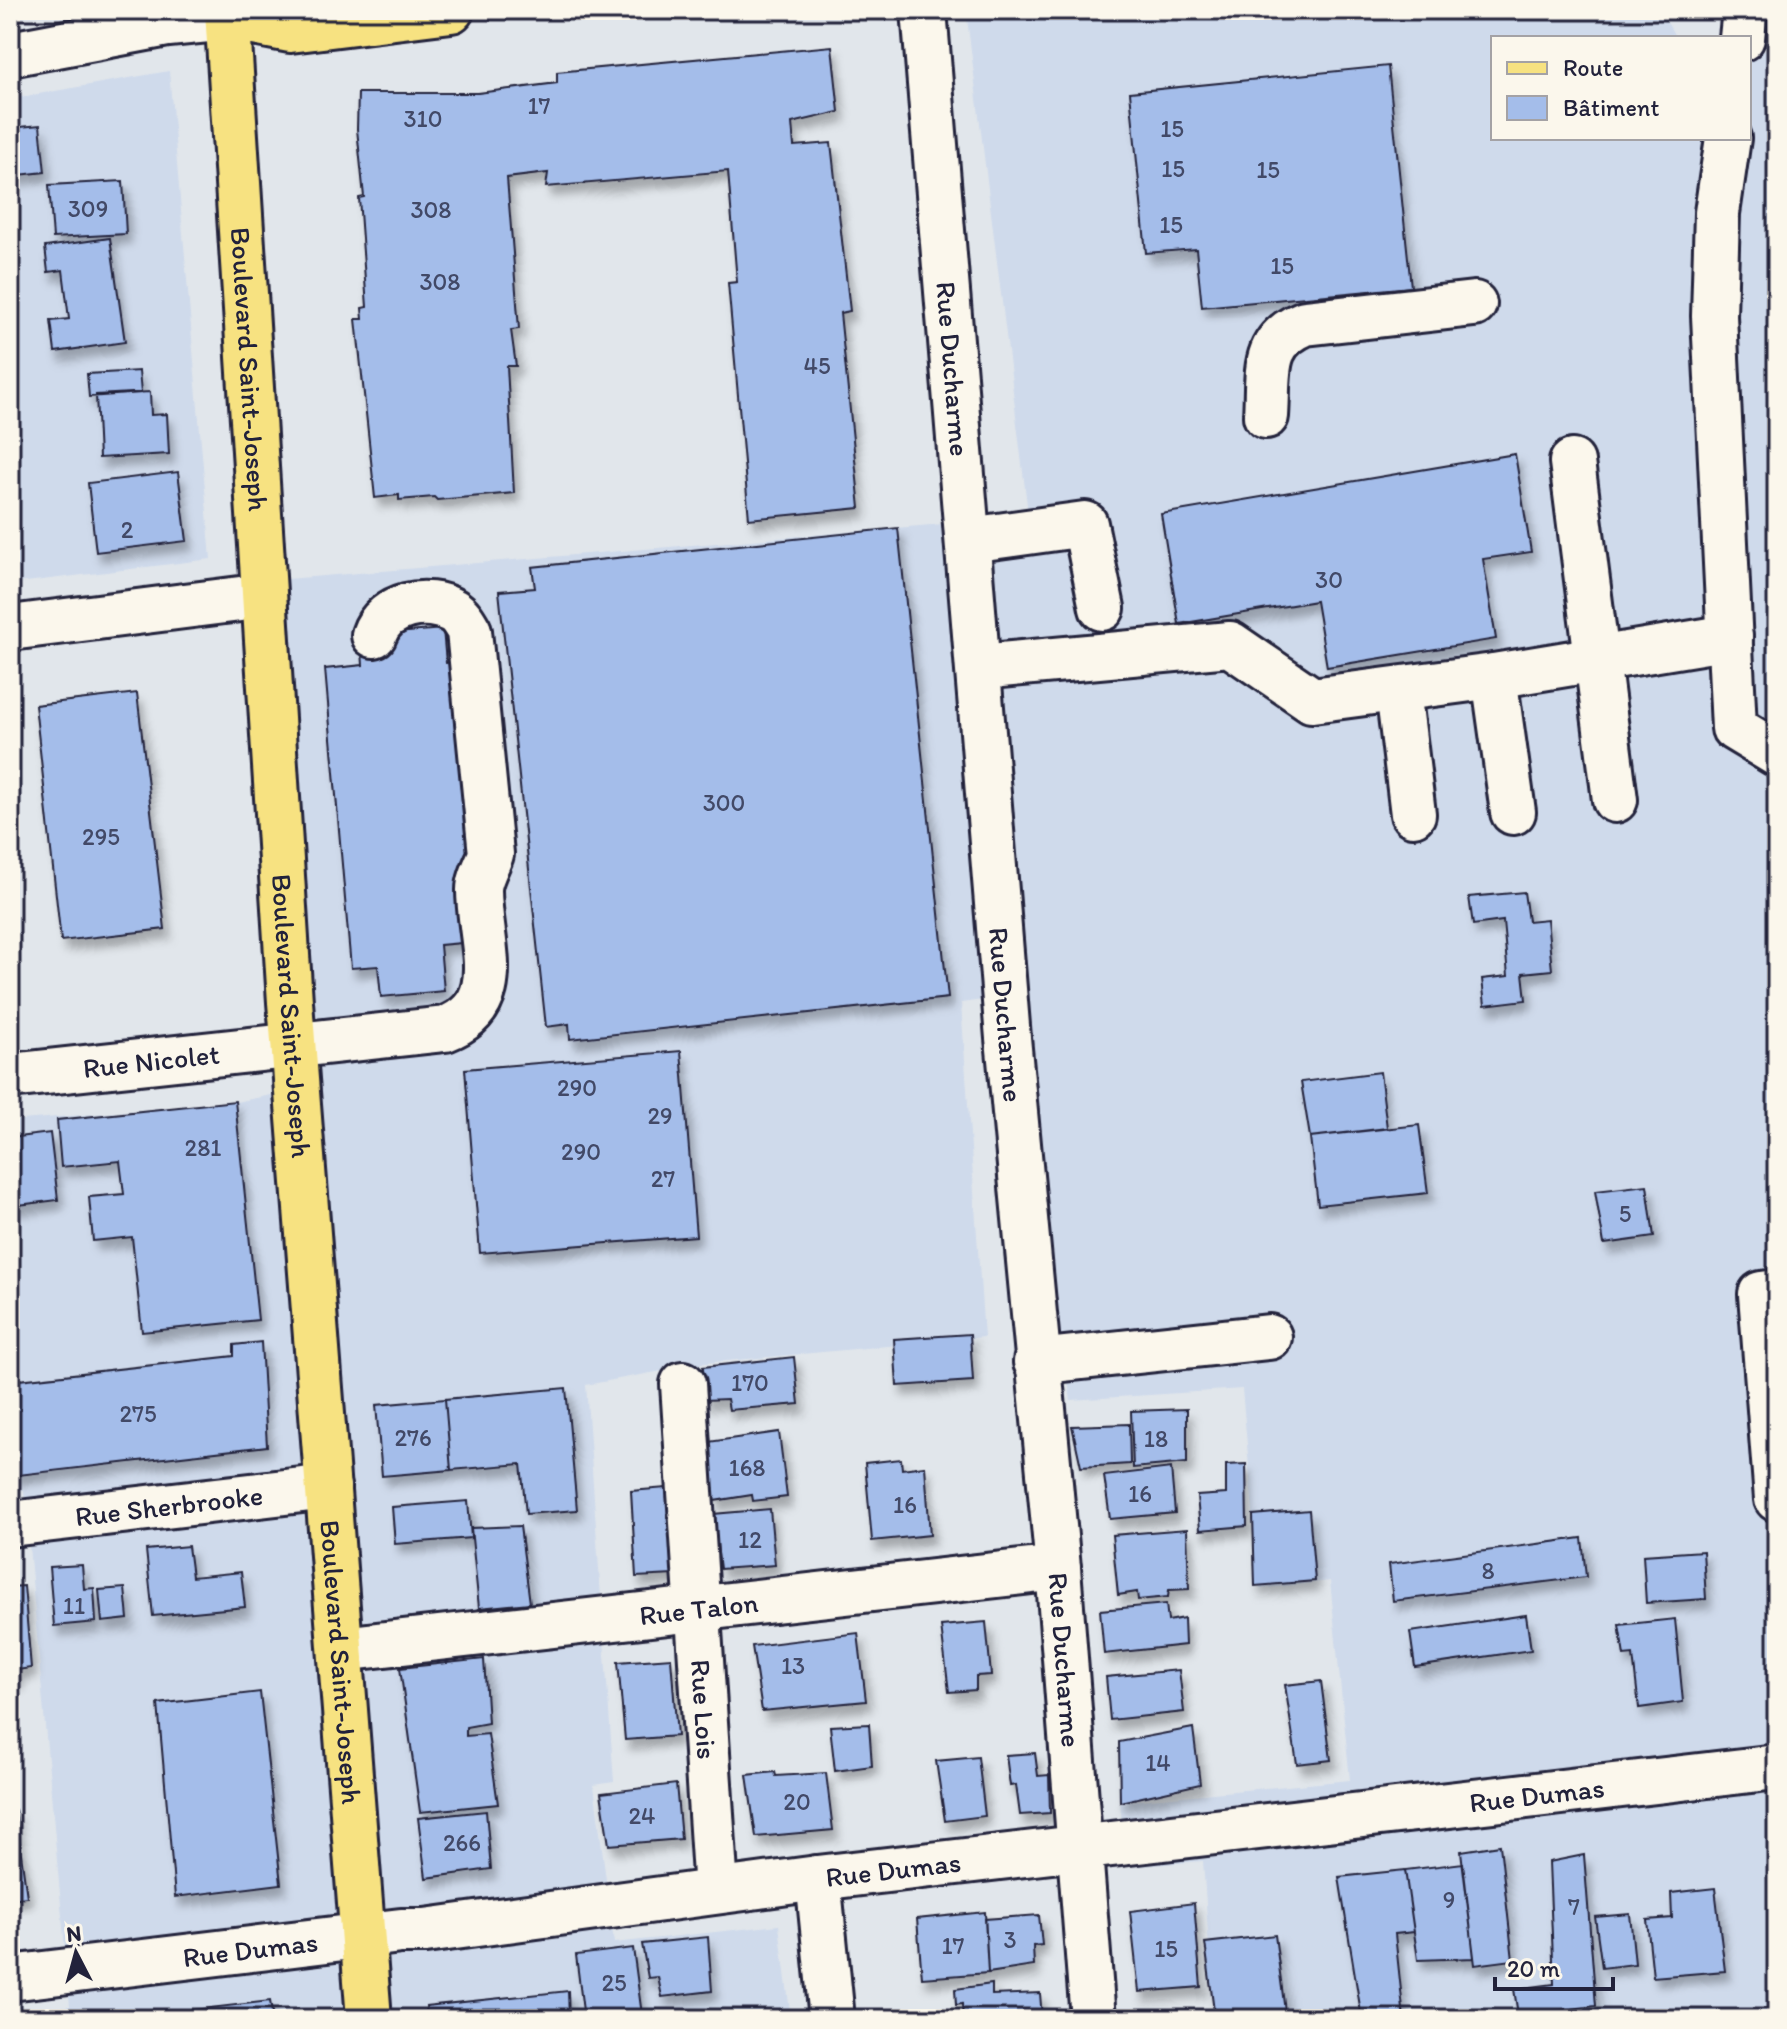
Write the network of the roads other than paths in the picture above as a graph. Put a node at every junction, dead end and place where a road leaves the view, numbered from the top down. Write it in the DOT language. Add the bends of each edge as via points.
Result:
graph roads {
  1 [pos="451,10"];
  2 [pos="924,10"];
  3 [pos="234,13"];
  4 [pos="10,54"];
  5 [pos="1728,140"];
  6 [pos="1474,304"];
  7 [pos="1266,416"];
  8 [pos="1572,462"];
  9 [pos="969,540"];
  10 [pos="264,596"];
  11 [pos="1102,608"];
  12 [pos="10,628"];
  13 [pos="374,635"];
  14 [pos="1730,637"];
  15 [pos="1597,659"];
  16 [pos="979,667"];
  17 [pos="1494,676"];
  18 [pos="1398,690"];
  19 [pos="1777,754"];
  20 [pos="1615,800"];
  21 [pos="1513,812"];
  22 [pos="1413,814"];
  23 [pos="293,1043"];
  24 [pos="10,1076"];
  25 [pos="1769,1293"];
  26 [pos="1269,1337"];
  27 [pos="1036,1362"];
  28 [pos="683,1384"];
  29 [pos="1775,1437"];
  30 [pos="328,1487"];
  31 [pos="1777,1499"];
  32 [pos="10,1524"];
  33 [pos="1058,1568"];
  34 [pos="696,1608"];
  35 [pos="341,1649"];
  36 [pos="1777,1767"];
  37 [pos="1082,1849"];
  38 [pos="818,1878"];
  39 [pos="716,1891"];
  40 [pos="362,1937"];
  41 [pos="10,1978"];
  42 [pos="369,2019"];
  43 [pos="832,2019"];
  44 [pos="1093,2019"];
  1 -- 3 [label="main road" via="290,30"];
  2 -- 9 [label="street, Rue Ducharme"];
  3 -- 4 [label="street"];
  3 -- 10 [label="main road, Boulevard Saint-Joseph"];
  5 -- 14 [label="street" via="1717,213 1714,316"];
  6 -- 7 [label="street" via="1305,323 1285,331 1270,351"];
  8 -- 15 [label="street"];
  9 -- 11 [label="street" via="1085,524"];
  9 -- 16 [label="street, Rue Ducharme"];
  10 -- 12 [label="street"];
  10 -- 23 [label="main road, Boulevard Saint-Joseph"];
  13 -- 23 [label="street, Rue Nicolet" via="387,616 420,604 456,612 469,631 491,854 479,887 484,994 477,1011 445,1029"];
  14 -- 15 [label="street"];
  14 -- 19 [label="street" via="1734,728"];
  15 -- 17 [label="street"];
  15 -- 20 [label="street"];
  16 -- 18 [label="street" via="1230,644 1312,700"];
  16 -- 27 [label="street, Rue Ducharme"];
  17 -- 18 [label="street"];
  17 -- 21 [label="street"];
  18 -- 22 [label="street"];
  23 -- 24 [label="street, Rue Nicolet"];
  23 -- 30 [label="main road, Boulevard Saint-Joseph"];
  25 -- 29 [label="street"];
  26 -- 27 [label="street"];
  27 -- 33 [label="street, Rue Ducharme"];
  28 -- 34 [label="street, Rue Lois"];
  29 -- 31 [label="street"];
  30 -- 32 [label="street, Rue Sherbrooke"];
  30 -- 35 [label="main road, Boulevard Saint-Joseph"];
  33 -- 34 [label="street, Rue Talon"];
  33 -- 37 [label="street, Rue Ducharme"];
  34 -- 35 [label="street, Rue Talon"];
  34 -- 39 [label="street, Rue Lois"];
  35 -- 40 [label="main road, Boulevard Saint-Joseph"];
  36 -- 37 [label="street, Rue Dumas"];
  37 -- 38 [label="street, Rue Dumas"];
  37 -- 44 [label="street, Rue Ducharme"];
  38 -- 39 [label="street, Rue Dumas"];
  38 -- 43 [label="street"];
  39 -- 40 [label="street, Rue Dumas"];
  40 -- 41 [label="street, Rue Dumas"];
  40 -- 42 [label="main road, Boulevard Saint-Joseph"];
}
